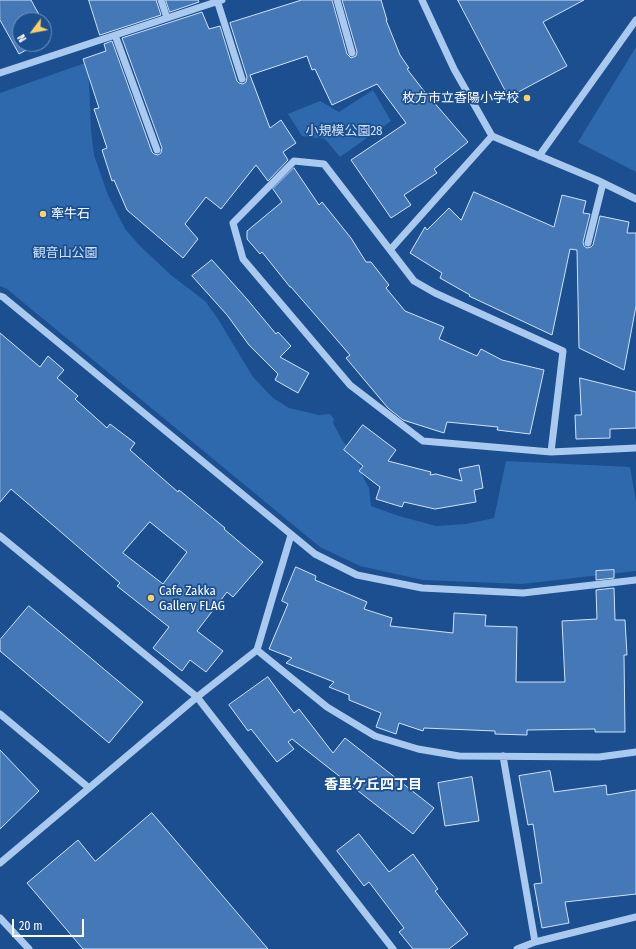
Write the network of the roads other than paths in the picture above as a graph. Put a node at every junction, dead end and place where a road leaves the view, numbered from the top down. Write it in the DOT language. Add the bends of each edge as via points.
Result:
graph roads {
  1 [pos="161,0"];
  2 [pos="219,0"];
  3 [pos="337,0"];
  4 [pos="422,0"];
  5 [pos="167,18"];
  6 [pos="636,20"];
  7 [pos="115,35"];
  8 [pos="352,53"];
  9 [pos="0,73"];
  10 [pos="242,79"];
  11 [pos="492,136"];
  12 [pos="157,150"];
  13 [pos="539,156"];
  14 [pos="603,182"];
  15 [pos="636,198"];
  16 [pos="588,243"];
  17 [pos="390,250"];
  18 [pos="0,296"];
  19 [pos="636,448"];
  20 [pos="551,452"];
  21 [pos="291,534"];
  22 [pos="0,536"];
  23 [pos="636,580"];
  24 [pos="256,650"];
  25 [pos="197,697"];
  26 [pos="0,714"];
  27 [pos="636,752"];
  28 [pos="503,756"];
  29 [pos="89,788"];
  30 [pos="0,863"];
  31 [pos="0,918"];
  32 [pos="636,918"];
  33 [pos="534,942"];
  34 [pos="30,949"];
  35 [pos="393,949"];
  36 [pos="517,949"];
  1 -- 5 [label="street"];
  2 -- 5 [label="street"];
  2 -- 10 [label="street"];
  3 -- 8 [label="street"];
  4 -- 11 [label="street" via="454,69"];
  5 -- 7 [label="street"];
  6 -- 13 [label="street"];
  7 -- 9 [label="street"];
  7 -- 12 [label="street"];
  11 -- 13 [label="street"];
  11 -- 17 [label="street"];
  13 -- 14 [label="street"];
  14 -- 15 [label="street"];
  14 -- 16 [label="street"];
  17 -- 20 [label="street" via="414,281 562,351"];
  17 -- 20 [label="street" via="324,164 294,161 233,223 243,259 350,385 423,440"];
  18 -- 21 [label="street"];
  19 -- 20 [label="street"];
  21 -- 23 [label="street" via="315,554 357,575 422,588 523,593"];
  21 -- 24 [label="street"];
  22 -- 25 [label="street"];
  24 -- 25 [label="street"];
  24 -- 28 [label="street" via="327,706 376,736 418,749 459,756"];
  25 -- 29 [label="street"];
  25 -- 35 [label="street"];
  26 -- 29 [label="street"];
  27 -- 28 [label="street" via="599,757"];
  28 -- 33 [label="street"];
  29 -- 30 [label="street"];
  31 -- 34 [label="street"];
  32 -- 33 [label="street"];
  33 -- 36 [label="street"];
}
